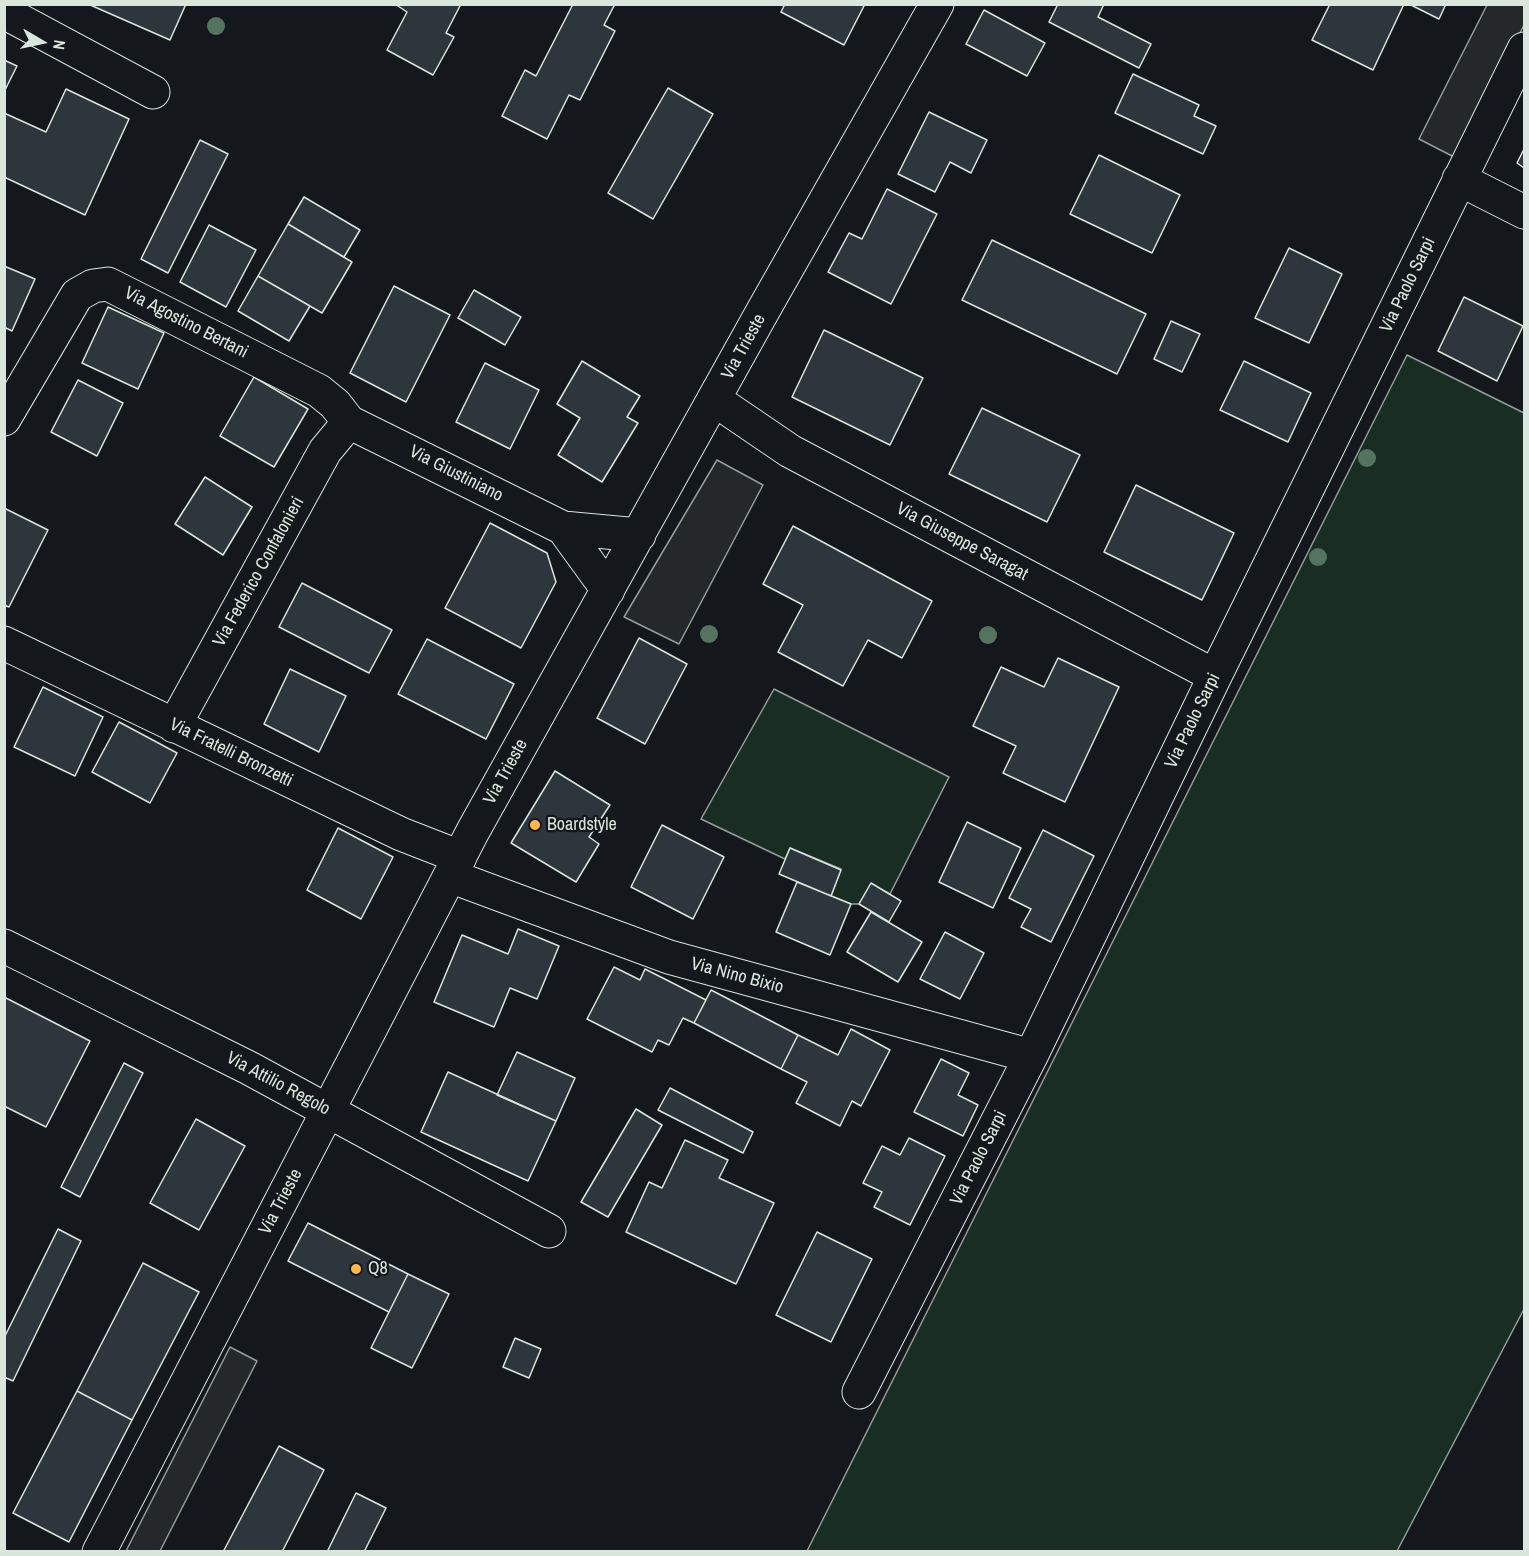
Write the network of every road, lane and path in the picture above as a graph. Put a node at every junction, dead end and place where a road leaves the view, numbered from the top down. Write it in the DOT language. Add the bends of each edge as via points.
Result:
graph roads {
  1 [pos="937,4"];
  2 [pos="4,12"];
  3 [pos="1524,49"];
  4 [pos="153,92"];
  5 [pos="1459,179"];
  6 [pos="1524,212"];
  7 [pos="715,400"];
  8 [pos="4,419"];
  9 [pos="349,422"];
  10 [pos="563,528"];
  11 [pos="639,535"];
  12 [pos="608,590"];
  13 [pos="4,643"];
  14 [pos="1215,676"];
  15 [pos="174,726"];
  16 [pos="455,866"];
  17 [pos="4,946"];
  18 [pos="1031,1056"];
  19 [pos="329,1111"];
  20 [pos="549,1231"];
  21 [pos="859,1392"];
  22 [pos="99,1551"];
  1 -- 7 [label="street, Via Trieste"];
  2 -- 4 [label="street"];
  3 -- 5 [label="street, Via Paolo Sarpi"];
  5 -- 6 [label="street"];
  5 -- 14 [label="street, Via Paolo Sarpi"];
  7 -- 11 [label="street, Via Trieste"];
  7 -- 14 [label="street, Via Giuseppe Saragat" via="790,451"];
  8 -- 9 [label="street, Via Agostino Bertani" via="77,295 93,286 108,284 319,391"];
  9 -- 10 [label="street, Via Giustiniano"];
  9 -- 15 [label="street, Via Federico Confalonieri" via="325,451"];
  10 -- 11 [label="street, Via Giustiniano"];
  10 -- 12 [label="street, Via Giustiniano"];
  11 -- 12 [label="street, Via Trieste"];
  12 -- 16 [label="street, Via Trieste"];
  13 -- 15 [label="street, Via Fratelli Bronzetti"];
  14 -- 18 [label="street, Via Paolo Sarpi"];
  15 -- 16 [label="street, Via Fratelli Bronzetti" via="401,834"];
  16 -- 18 [label="street, Via Nino Bixio" via="669,957"];
  16 -- 19 [label="street, Via Trieste"];
  17 -- 19 [label="street, Via Attilio Regolo"];
  18 -- 21 [label="street, Via Paolo Sarpi"];
  19 -- 20 [label="street, Via Attilio Regolo"];
  19 -- 22 [label="street, Via Trieste"];
}
